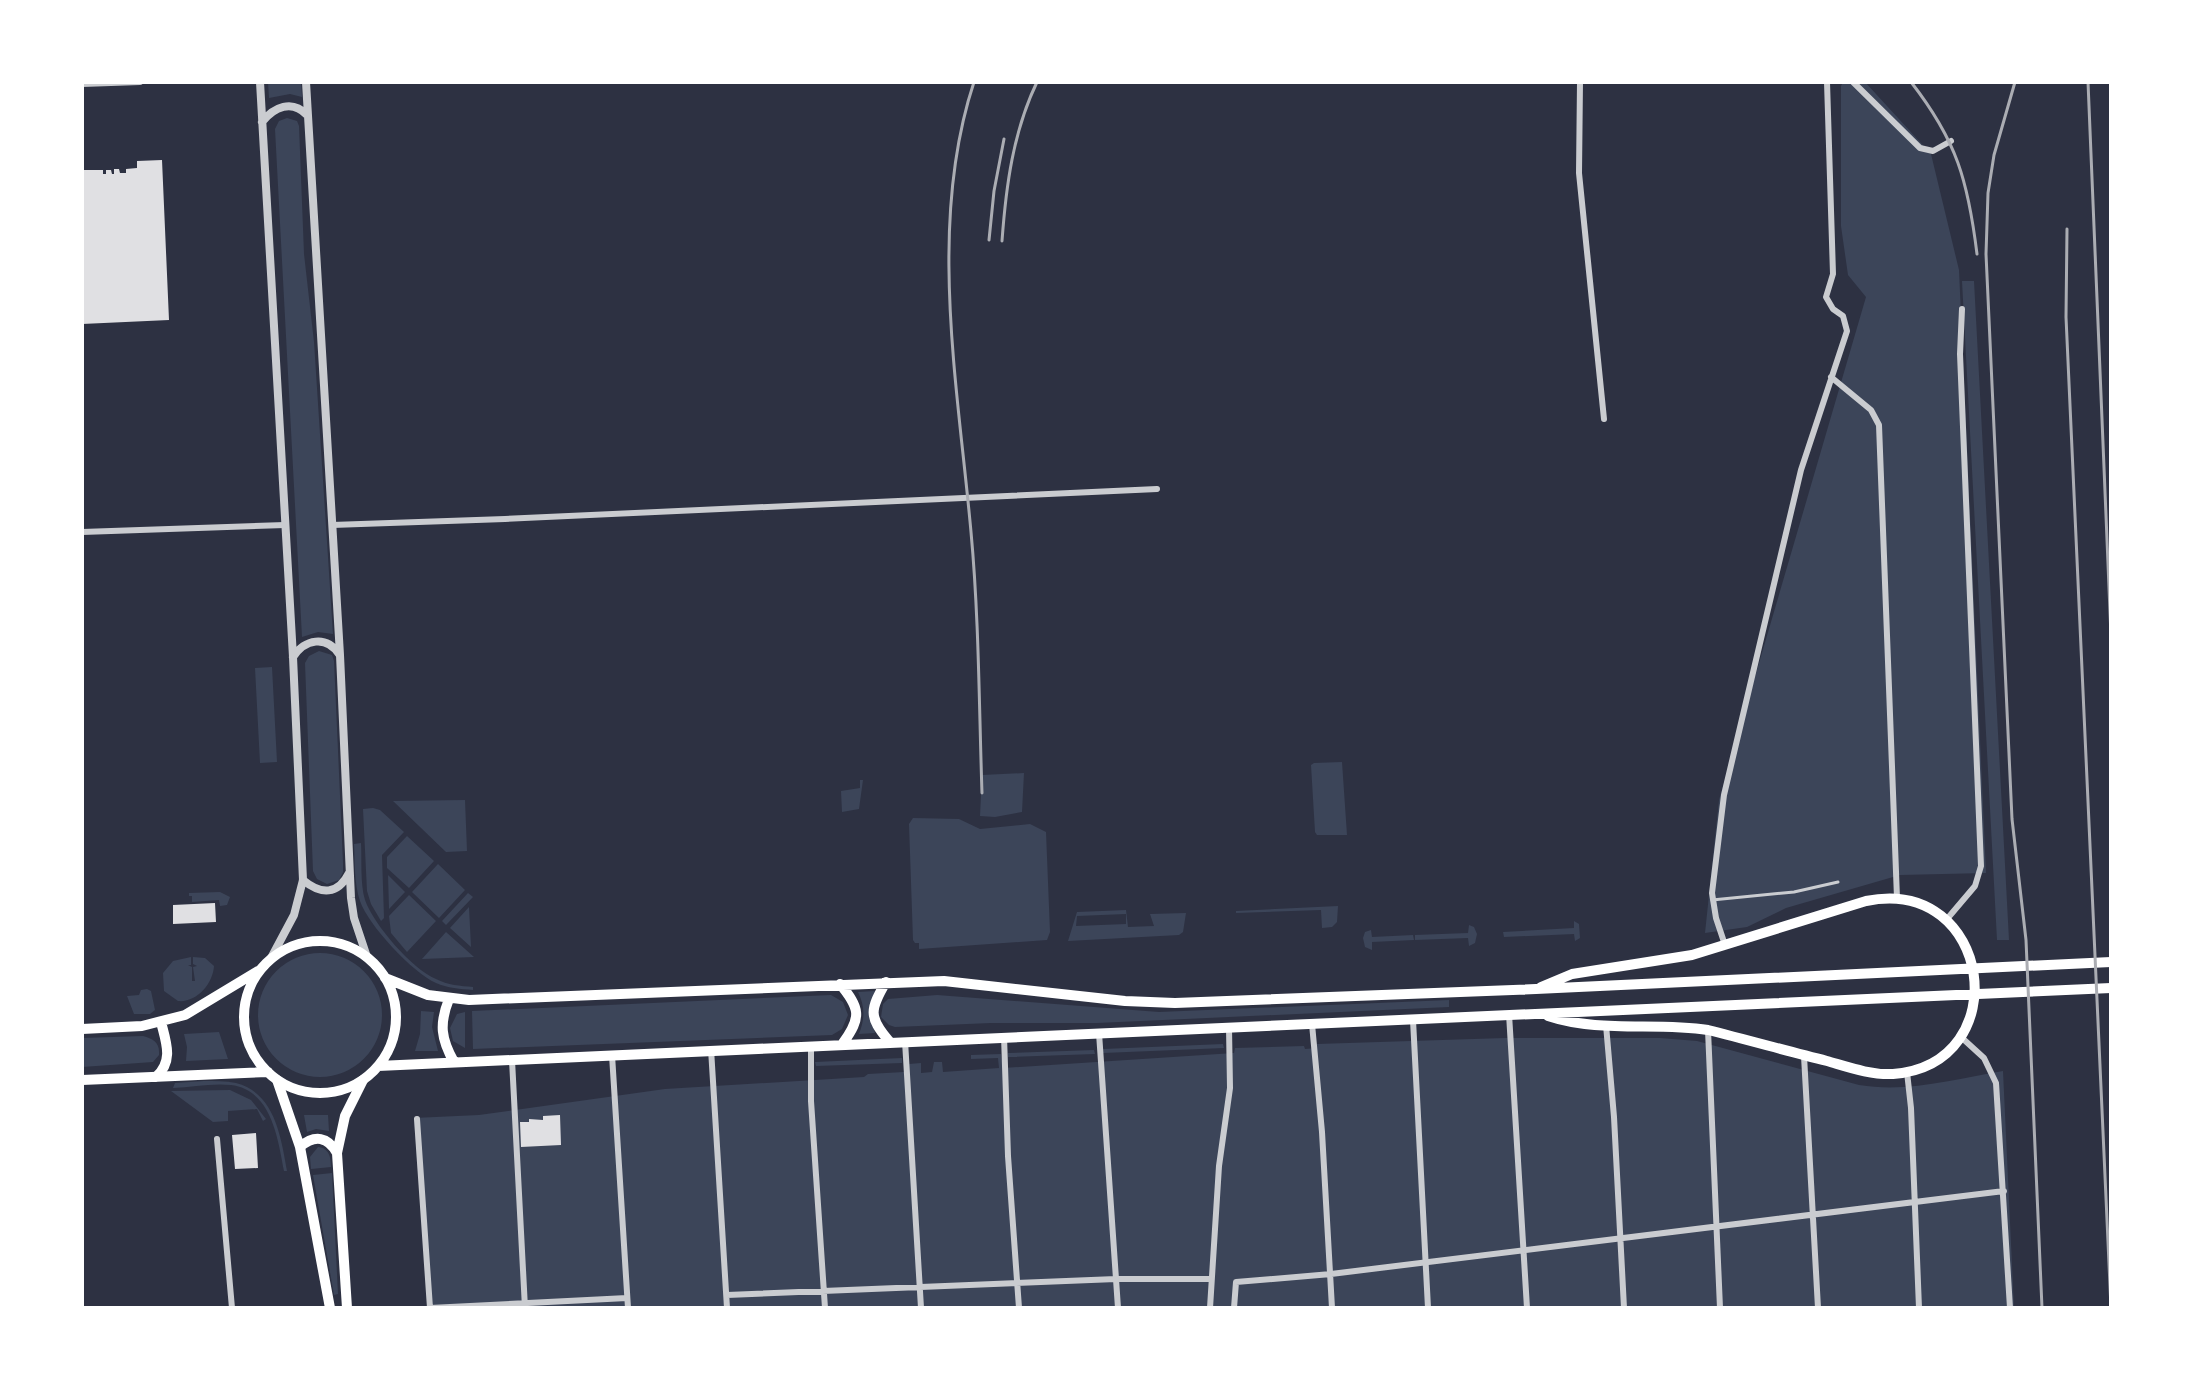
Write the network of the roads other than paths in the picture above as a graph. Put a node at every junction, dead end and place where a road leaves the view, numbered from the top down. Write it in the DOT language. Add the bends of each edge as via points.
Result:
graph roads {
  1 [pos="140,82"];
  2 [pos="260,82"];
  3 [pos="306,82"];
  4 [pos="1580,82"];
  5 [pos="1827,82"];
  6 [pos="1853,82"];
  7 [pos="82,84"];
  8 [pos="308,115"];
  9 [pos="262,122"];
  10 [pos="1951,141"];
  11 [pos="1962,309"];
  12 [pos="1831,377"];
  13 [pos="1604,419"];
  14 [pos="1157,489"];
  15 [pos="285,525"];
  16 [pos="332,525"];
  17 [pos="82,532"];
  18 [pos="340,655"];
  19 [pos="293,657"];
  20 [pos="350,872"];
  21 [pos="303,880"];
  22 [pos="1838,882"];
  23 [pos="1897,898"];
  24 [pos="1712,900"];
  25 [pos="1947,919"];
  26 [pos="1725,945"];
  27 [pos="367,957"];
  28 [pos="270,960"];
  29 [pos="2111,962"];
  30 [pos="260,970"];
  31 [pos="385,978"];
  32 [pos="886,982"];
  33 [pos="840,984"];
  34 [pos="2111,988"];
  35 [pos="1536,989"];
  36 [pos="449,999"];
  37 [pos="1538,1013"];
  38 [pos="1509,1014"];
  39 [pos="1413,1018"];
  40 [pos="161,1022"];
  41 [pos="1312,1022"];
  42 [pos="1606,1025"];
  43 [pos="1229,1027"];
  44 [pos="82,1029"];
  45 [pos="1708,1030"];
  46 [pos="1099,1033"];
  47 [pos="1004,1036"];
  48 [pos="1961,1037"];
  49 [pos="889,1041"];
  50 [pos="905,1041"];
  51 [pos="843,1043"];
  52 [pos="811,1045"];
  53 [pos="711,1049"];
  54 [pos="612,1055"];
  55 [pos="1804,1056"];
  56 [pos="512,1060"];
  57 [pos="454,1062"];
  58 [pos="378,1066"];
  59 [pos="268,1072"];
  60 [pos="1907,1072"];
  61 [pos="156,1077"];
  62 [pos="82,1080"];
  63 [pos="277,1080"];
  64 [pos="363,1080"];
  65 [pos="417,1119"];
  66 [pos="217,1139"];
  67 [pos="300,1147"];
  68 [pos="337,1153"];
  69 [pos="2004,1191"];
  70 [pos="1915,1202"];
  71 [pos="1814,1213"];
  72 [pos="1717,1226"];
  73 [pos="1620,1237"];
  74 [pos="1525,1249"];
  75 [pos="1426,1261"];
  76 [pos="1331,1274"];
  77 [pos="1116,1279"];
  78 [pos="1211,1279"];
  79 [pos="1017,1284"];
  80 [pos="919,1287"];
  81 [pos="824,1291"];
  82 [pos="727,1295"];
  83 [pos="627,1298"];
  84 [pos="525,1305"];
  85 [pos="232,1308"];
  86 [pos="330,1308"];
  87 [pos="347,1308"];
  88 [pos="430,1308"];
  89 [pos="628,1308"];
  90 [pos="727,1308"];
  91 [pos="825,1308"];
  92 [pos="921,1308"];
  93 [pos="1019,1308"];
  94 [pos="1118,1308"];
  95 [pos="1210,1308"];
  96 [pos="1234,1308"];
  97 [pos="1332,1308"];
  98 [pos="1428,1308"];
  99 [pos="1527,1308"];
  100 [pos="1624,1308"];
  101 [pos="1720,1308"];
  102 [pos="1818,1308"];
  103 [pos="1919,1308"];
  104 [pos="2010,1308"];
  1 -- 7 [label="street"];
  2 -- 9 [label="street"];
  3 -- 8 [label="street"];
  4 -- 13 [label="street" via="1579,173"];
  5 -- 12 [label="street" via="1833,274 1826,297 1843,316 1847,331"];
  6 -- 10 [label="street" via="1920,148 1933,151"];
  8 -- 9 [label="street" via="300,107 287,106 273,110"];
  8 -- 16 [label="street"];
  9 -- 15 [label="street"];
  11 -- 25 [label="street" via="1981,866 1975,886"];
  12 -- 23 [label="street" via="1871,410 1879,425"];
  12 -- 24 [label="street" via="1801,470 1724,795"];
  14 -- 16 [label="street"];
  15 -- 17 [label="street"];
  15 -- 19 [label="street"];
  16 -- 18 [label="street"];
  18 -- 19 [label="street" via="318,641 304,645"];
  18 -- 20 [label="street"];
  19 -- 21 [label="street"];
  20 -- 21 [label="street" via="340,887 329,891"];
  20 -- 27 [label="street" via="354,918"];
  21 -- 28 [label="street" via="294,915"];
  22 -- 24 [label="lane"];
  23 -- 25 [label="main road"];
  23 -- 26 [label="main road" via="1866,901"];
  24 -- 26 [label="street"];
  25 -- 48 [label="main road" via="1975,970 1975,999"];
  26 -- 35 [label="main road" via="1572,974"];
  27 -- 28 [label="main road" via="318,941 293,946"];
  27 -- 31 [label="main road"];
  28 -- 30 [label="main road"];
  29 -- 35 [label="main road"];
  30 -- 40 [label="main road" via="202,1007"];
  30 -- 59 [label="main road" via="246,1000 245,1031"];
  31 -- 36 [label="main road"];
  31 -- 58 [label="main road" via="396,1023"];
  32 -- 33 [label="main road"];
  32 -- 35 [label="main road" via="970,983 1175,1003"];
  32 -- 49 [label="main road" via="873,1016"];
  33 -- 36 [label="main road"];
  33 -- 51 [label="main road" via="857,1014"];
  34 -- 37 [label="main road"];
  36 -- 57 [label="main road" via="441,1029"];
  37 -- 38 [label="main road"];
  37 -- 42 [label="main road" via="1568,1023"];
  38 -- 39 [label="main road"];
  38 -- 74 [label="street"];
  39 -- 41 [label="main road"];
  39 -- 75 [label="street"];
  40 -- 44 [label="main road"];
  40 -- 61 [label="main road" via="167,1057"];
  41 -- 43 [label="main road"];
  41 -- 76 [label="street"];
  42 -- 45 [label="main road"];
  42 -- 73 [label="street"];
  43 -- 46 [label="main road"];
  43 -- 78 [label="street" via="1230,1088"];
  45 -- 55 [label="main road"];
  45 -- 72 [label="street"];
  46 -- 47 [label="main road"];
  46 -- 77 [label="street"];
  47 -- 50 [label="main road"];
  47 -- 79 [label="street"];
  48 -- 60 [label="main road" via="1941,1057"];
  48 -- 69 [label="street" via="1984,1058 1996,1083"];
  49 -- 50 [label="main road"];
  49 -- 51 [label="main road"];
  50 -- 80 [label="street"];
  51 -- 52 [label="main road"];
  52 -- 53 [label="main road"];
  52 -- 81 [label="street"];
  53 -- 54 [label="main road"];
  53 -- 82 [label="street"];
  54 -- 56 [label="main road"];
  54 -- 83 [label="street"];
  55 -- 60 [label="main road" via="1877,1073"];
  55 -- 71 [label="street"];
  56 -- 57 [label="main road"];
  56 -- 84 [label="street"];
  57 -- 58 [label="main road"];
  58 -- 64 [label="main road"];
  59 -- 61 [label="main road"];
  59 -- 63 [label="main road"];
  60 -- 70 [label="street"];
  61 -- 62 [label="main road"];
  63 -- 64 [label="main road" via="323,1093"];
  63 -- 67 [label="main road"];
  64 -- 68 [label="main road" via="345,1116"];
  65 -- 88 [label="street"];
  66 -- 85 [label="street"];
  67 -- 68 [label="main road" via="321,1138"];
  67 -- 86 [label="main road"];
  68 -- 87 [label="main road"];
  69 -- 70 [label="street"];
  69 -- 104 [label="street"];
  70 -- 71 [label="street"];
  70 -- 103 [label="street"];
  71 -- 72 [label="street"];
  71 -- 102 [label="street"];
  72 -- 73 [label="street"];
  72 -- 101 [label="street"];
  73 -- 74 [label="street"];
  73 -- 100 [label="street"];
  74 -- 75 [label="street"];
  74 -- 99 [label="street"];
  75 -- 76 [label="street"];
  75 -- 98 [label="street"];
  76 -- 96 [label="street" via="1236,1282"];
  76 -- 97 [label="street"];
  77 -- 78 [label="street"];
  77 -- 79 [label="street"];
  77 -- 94 [label="street"];
  78 -- 95 [label="street"];
  79 -- 80 [label="street"];
  79 -- 93 [label="street"];
  80 -- 81 [label="street"];
  80 -- 92 [label="street"];
  81 -- 82 [label="street"];
  81 -- 91 [label="street"];
  82 -- 90 [label="street"];
  83 -- 84 [label="street"];
  83 -- 89 [label="street"];
  84 -- 88 [label="street"];
}
